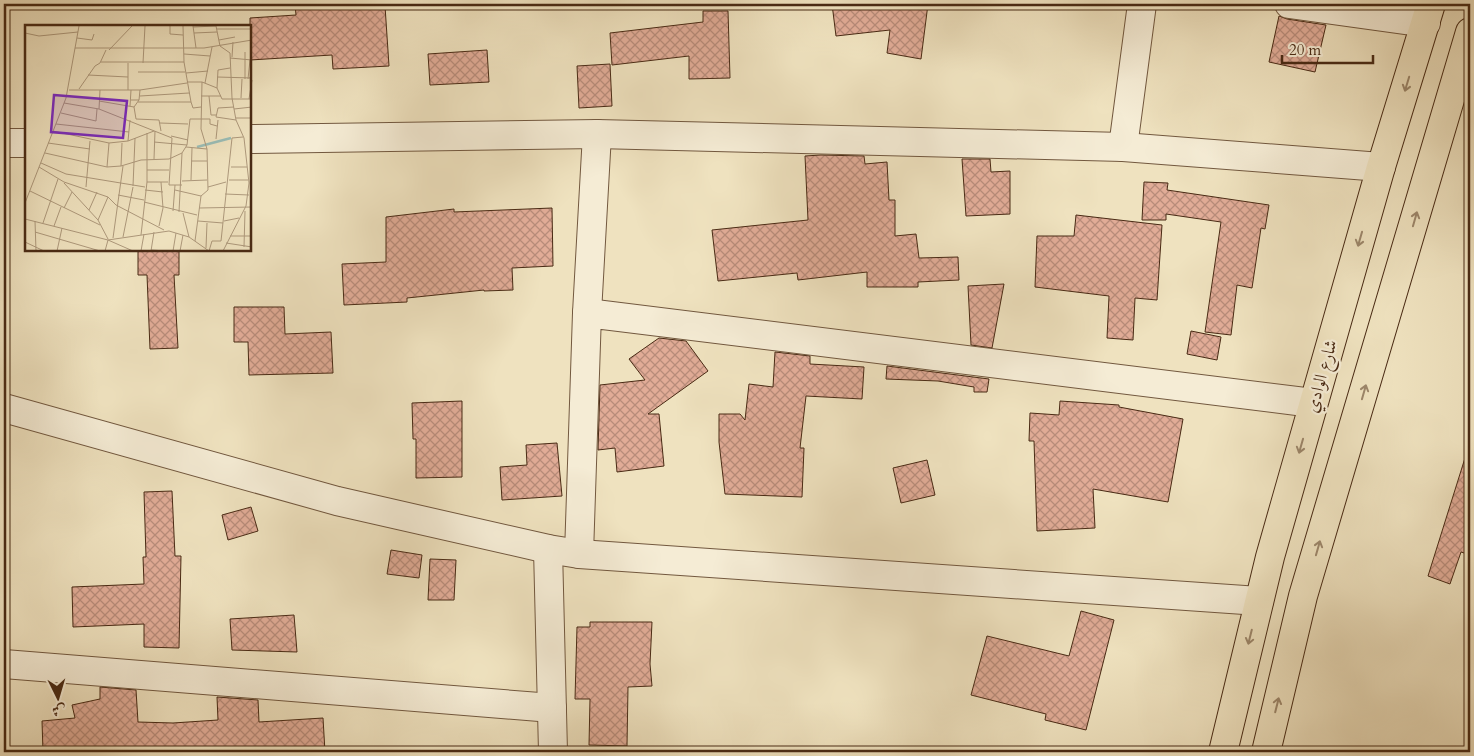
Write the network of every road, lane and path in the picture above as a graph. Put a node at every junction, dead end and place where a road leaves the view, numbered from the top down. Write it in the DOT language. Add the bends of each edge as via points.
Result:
graph roads {
  1 [pos="1142,4"];
  2 [pos="1289,4"];
  3 [pos="1428,13"];
  4 [pos="1470,32"];
  5 [pos="597,134"];
  6 [pos="251,140"];
  7 [pos="4,143"];
  8 [pos="25,143"];
  9 [pos="1124,147"];
  10 [pos="1381,167"];
  11 [pos="587,312"];
  12 [pos="1313,404"];
  13 [pos="4,408"];
  14 [pos="548,549"];
  15 [pos="579,554"];
  16 [pos="1259,601"];
  17 [pos="4,664"];
  18 [pos="552,708"];
  19 [pos="553,752"];
  20 [pos="1223,752"];
  21 [pos="1266,752"];
  1 -- 9 [label="street"];
  2 -- 3 [label="street"];
  3 -- 10 [label="main road, شارع الوادي, one-way"];
  21 -- 4 [label="main road, one-way" via="1304,596"];
  5 -- 6 [label="street"];
  5 -- 9 [label="street"];
  5 -- 11 [label="street"];
  7 -- 8 [label="street"];
  9 -- 10 [label="street"];
  10 -- 12 [label="main road, شارع الوادي, one-way"];
  11 -- 12 [label="street"];
  11 -- 15 [label="street"];
  12 -- 16 [label="main road, شارع الوادي, one-way"];
  13 -- 14 [label="street" via="337,501"];
  14 -- 15 [label="street"];
  14 -- 18 [label="street"];
  15 -- 16 [label="street"];
  16 -- 20 [label="main road, شارع الوادي, one-way"];
  17 -- 18 [label="street"];
  18 -- 19 [label="street"];
}
